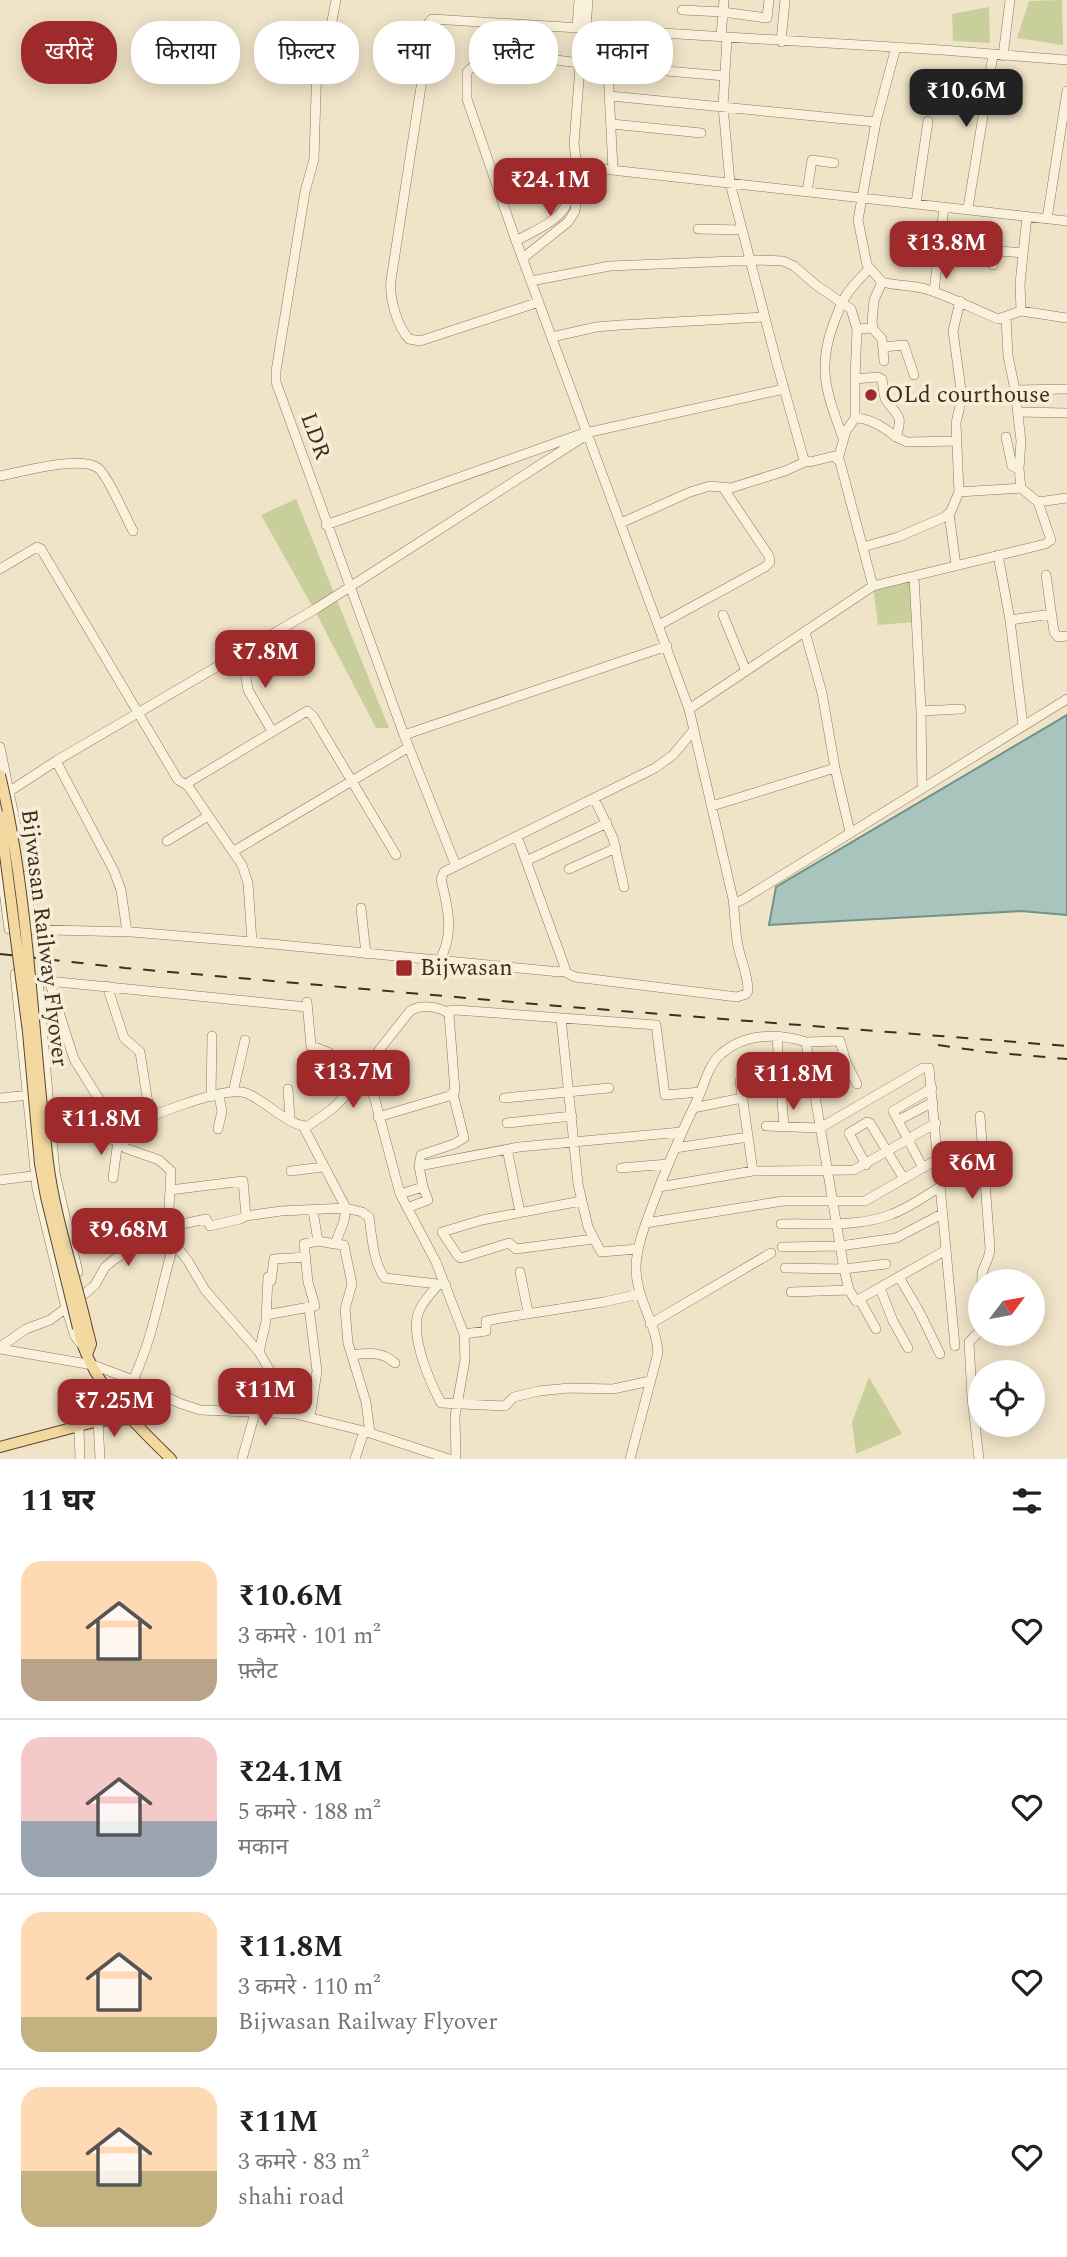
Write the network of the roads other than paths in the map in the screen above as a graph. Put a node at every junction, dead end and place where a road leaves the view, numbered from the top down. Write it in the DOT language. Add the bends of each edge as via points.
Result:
graph roads {
  1 [pos="336,0"];
  2 [pos="579,0"];
  3 [pos="588,0"];
  4 [pos="724,0"];
  5 [pos="769,0"];
  6 [pos="785,0"];
  7 [pos="1010,0"];
  8 [pos="681,10"];
  9 [pos="723,12"];
  10 [pos="581,21"];
  11 [pos="584,21"];
  12 [pos="572,27"];
  13 [pos="673,34"];
  14 [pos="724,37"];
  15 [pos="781,42"];
  16 [pos="896,47"];
  17 [pos="998,55"];
  18 [pos="1067,60"];
  19 [pos="572,62"];
  20 [pos="673,72"];
  21 [pos="724,76"];
  22 [pos="578,84"];
  23 [pos="609,84"];
  24 [pos="1067,91"];
  25 [pos="610,96"];
  26 [pos="723,106"];
  27 [pos="928,121"];
  28 [pos="876,122"];
  29 [pos="612,124"];
  30 [pos="701,133"];
  31 [pos="834,163"];
  32 [pos="576,168"];
  33 [pos="613,170"];
  34 [pos="730,183"];
  35 [pos="807,192"];
  36 [pos="860,198"];
  37 [pos="916,203"];
  38 [pos="944,207"];
  39 [pos="968,208"];
  40 [pos="1027,216"];
  41 [pos="1047,219"];
  42 [pos="1067,221"];
  43 [pos="698,229"];
  44 [pos="742,230"];
  45 [pos="516,241"];
  46 [pos="1023,253"];
  47 [pos="523,258"];
  48 [pos="750,261"];
  49 [pos="993,265"];
  50 [pos="869,269"];
  51 [pos="531,281"];
  52 [pos="882,282"];
  53 [pos="934,292"];
  54 [pos="841,301"];
  55 [pos="960,301"];
  56 [pos="539,302"];
  57 [pos="1021,311"];
  58 [pos="765,317"];
  59 [pos="1006,317"];
  60 [pos="1067,318"];
  61 [pos="873,328"];
  62 [pos="857,329"];
  63 [pos="552,337"];
  64 [pos="883,347"];
  65 [pos="884,361"];
  66 [pos="914,375"];
  67 [pos="855,379"];
  68 [pos="784,389"];
  69 [pos="1067,389"];
  70 [pos="1015,390"];
  71 [pos="1018,412"];
  72 [pos="1067,413"];
  73 [pos="855,418"];
  74 [pos="588,434"];
  75 [pos="896,437"];
  76 [pos="1006,437"];
  77 [pos="843,438"];
  78 [pos="956,441"];
  79 [pos="838,459"];
  80 [pos="807,461"];
  81 [pos="1019,469"];
  82 [pos="0,476"];
  83 [pos="1021,488"];
  84 [pos="724,489"];
  85 [pos="959,492"];
  86 [pos="1067,498"];
  87 [pos="1038,502"];
  88 [pos="949,513"];
  89 [pos="621,523"];
  90 [pos="326,525"];
  91 [pos="133,531"];
  92 [pos="863,547"];
  93 [pos="999,555"];
  94 [pos="956,566"];
  95 [pos="0,569"];
  96 [pos="1046,575"];
  97 [pos="914,576"];
  98 [pos="873,586"];
  99 [pos="350,587"];
  100 [pos="1051,614"];
  101 [pos="723,615"];
  102 [pos="1010,620"];
  103 [pos="659,625"];
  104 [pos="805,632"];
  105 [pos="1067,636"];
  106 [pos="667,646"];
  107 [pos="242,653"];
  108 [pos="746,671"];
  109 [pos="1067,699"];
  110 [pos="690,709"];
  111 [pos="961,709"];
  112 [pos="921,711"];
  113 [pos="139,714"];
  114 [pos="1023,725"];
  115 [pos="272,731"];
  116 [pos="693,731"];
  117 [pos="404,735"];
  118 [pos="0,747"];
  119 [pos="409,747"];
  120 [pos="56,761"];
  121 [pos="835,768"];
  122 [pos="0,775"];
  123 [pos="352,779"];
  124 [pos="186,784"];
  125 [pos="922,788"];
  126 [pos="10,791"];
  127 [pos="594,798"];
  128 [pos="712,806"];
  129 [pos="0,816"];
  130 [pos="208,816"];
  131 [pos="607,823"];
  132 [pos="850,832"];
  133 [pos="517,836"];
  134 [pos="167,841"];
  135 [pos="616,848"];
  136 [pos="234,851"];
  137 [pos="396,855"];
  138 [pos="0,861"];
  139 [pos="526,861"];
  140 [pos="456,866"];
  141 [pos="569,869"];
  142 [pos="624,887"];
  143 [pos="733,899"];
  144 [pos="361,908"];
  145 [pos="32,930"];
  146 [pos="127,932"];
  147 [pos="252,942"];
  148 [pos="366,954"];
  149 [pos="439,962"];
  150 [pos="563,971"];
  151 [pos="43,980"];
  152 [pos="107,986"];
  153 [pos="447,1011"];
  154 [pos="561,1018"];
  155 [pos="212,1036"];
  156 [pos="777,1038"];
  157 [pos="245,1040"];
  158 [pos="806,1042"];
  159 [pos="361,1080"];
  160 [pos="740,1081"];
  161 [pos="857,1084"];
  162 [pos="609,1088"];
  163 [pos="932,1088"];
  164 [pos="288,1089"];
  165 [pos="233,1092"];
  166 [pos="570,1092"];
  167 [pos="701,1092"];
  168 [pos="49,1093"];
  169 [pos="453,1094"];
  170 [pos="27,1095"];
  171 [pos="215,1097"];
  172 [pos="0,1098"];
  173 [pos="504,1098"];
  174 [pos="742,1098"];
  175 [pos="933,1102"];
  176 [pos="693,1108"];
  177 [pos="150,1116"];
  178 [pos="378,1116"];
  179 [pos="572,1116"];
  180 [pos="980,1116"];
  181 [pos="290,1120"];
  182 [pos="898,1121"];
  183 [pos="508,1123"];
  184 [pos="936,1123"];
  185 [pos="303,1126"];
  186 [pos="766,1126"];
  187 [pos="784,1126"];
  188 [pos="52,1128"];
  189 [pos="820,1128"];
  190 [pos="218,1129"];
  191 [pos="681,1132"];
  192 [pos="118,1137"];
  193 [pos="748,1137"];
  194 [pos="908,1139"];
  195 [pos="573,1140"];
  196 [pos="675,1148"];
  197 [pos="506,1149"];
  198 [pos="887,1152"];
  199 [pos="938,1159"];
  200 [pos="668,1164"];
  201 [pos="866,1165"];
  202 [pos="419,1166"];
  203 [pos="323,1167"];
  204 [pos="621,1168"];
  205 [pos="923,1168"];
  206 [pos="291,1171"];
  207 [pos="753,1171"];
  208 [pos="827,1171"];
  209 [pos="55,1173"];
  210 [pos="35,1175"];
  211 [pos="113,1178"];
  212 [pos="904,1179"];
  213 [pos="0,1180"];
  214 [pos="423,1187"];
  215 [pos="659,1187"];
  216 [pos="940,1187"];
  217 [pos="170,1190"];
  218 [pos="400,1194"];
  219 [pos="581,1201"];
  220 [pos="832,1201"];
  221 [pos="346,1208"];
  222 [pos="407,1208"];
  223 [pos="313,1211"];
  224 [pos="520,1212"];
  225 [pos="943,1214"];
  226 [pos="246,1216"];
  227 [pos="646,1223"];
  228 [pos="836,1223"];
  229 [pos="781,1224"];
  230 [pos="168,1227"];
  231 [pos="593,1239"];
  232 [pos="318,1241"];
  233 [pos="174,1244"];
  234 [pos="335,1244"];
  235 [pos="840,1246"];
  236 [pos="782,1247"];
  237 [pos="638,1249"];
  238 [pos="946,1250"];
  239 [pos="771,1253"];
  240 [pos="306,1257"];
  241 [pos="886,1264"];
  242 [pos="785,1268"];
  243 [pos="844,1269"];
  244 [pos="983,1269"];
  245 [pos="520,1272"];
  246 [pos="899,1277"];
  247 [pos="442,1284"];
  248 [pos="880,1288"];
  249 [pos="849,1290"];
  250 [pos="791,1292"];
  251 [pos="639,1294"];
  252 [pos="83,1295"];
  253 [pos="860,1300"];
  254 [pos="66,1308"];
  255 [pos="309,1308"];
  256 [pos="528,1312"];
  257 [pos="266,1315"];
  258 [pos="650,1324"];
  259 [pos="83,1328"];
  260 [pos="876,1329"];
  261 [pos="464,1334"];
  262 [pos="955,1346"];
  263 [pos="969,1346"];
  264 [pos="87,1347"];
  265 [pos="0,1348"];
  266 [pos="908,1348"];
  267 [pos="259,1352"];
  268 [pos="940,1354"];
  269 [pos="352,1355"];
  270 [pos="395,1363"];
  271 [pos="93,1366"];
  272 [pos="133,1380"];
  273 [pos="650,1381"];
  274 [pos="457,1405"];
  275 [pos="255,1413"];
  276 [pos="295,1414"];
  277 [pos="310,1418"];
  278 [pos="130,1419"];
  279 [pos="98,1422"];
  280 [pos="79,1427"];
  281 [pos="367,1432"];
  282 [pos="0,1447"];
  283 [pos="80,1459"];
  284 [pos="100,1459"];
  285 [pos="172,1459"];
  286 [pos="242,1459"];
  287 [pos="355,1459"];
  288 [pos="449,1459"];
  289 [pos="456,1459"];
  290 [pos="630,1459"];
  291 [pos="979,1459"];
  1 -- 90 [label="street, LDR" via="330,31 317,60 313,165 304,192 276,371 277,386"];
  2 -- 10 [label="street"];
  3 -- 11 [label="street"];
  4 -- 9 [label="street"];
  5 -- 9 [label="street" via="767,18"];
  6 -- 15 [label="street"];
  7 -- 17 [label="street"];
  8 -- 9 [label="street"];
  9 -- 14 [label="street"];
  12 -- 56 [label="street" via="429,22 391,280 391,295 404,334 415,342"];
  13 -- 14 [label="street"];
  14 -- 15 [label="street"];
  14 -- 21 [label="street"];
  15 -- 16 [label="street"];
  16 -- 17 [label="street"];
  16 -- 28 [label="street"];
  17 -- 18 [label="street"];
  17 -- 39 [label="street"];
  19 -- 45 [label="street" via="497,57 483,60 467,72 467,99"];
  20 -- 21 [label="street"];
  21 -- 26 [label="street"];
  22 -- 32 [label="street"];
  23 -- 25 [label="street"];
  24 -- 41 [label="street"];
  25 -- 26 [label="street"];
  25 -- 29 [label="street"];
  26 -- 28 [label="street"];
  26 -- 34 [label="street"];
  27 -- 37 [label="street"];
  28 -- 36 [label="street"];
  29 -- 30 [label="street"];
  29 -- 33 [label="street"];
  31 -- 35 [label="street" via="812,160"];
  32 -- 33 [label="street"];
  32 -- 45 [label="street" via="561,213"];
  32 -- 47 [label="street" via="579,182 573,216"];
  33 -- 34 [label="street"];
  34 -- 35 [label="street"];
  34 -- 44 [label="street"];
  35 -- 36 [label="street"];
  36 -- 37 [label="street"];
  36 -- 50 [label="street" via="858,226"];
  37 -- 38 [label="street"];
  38 -- 39 [label="street"];
  38 -- 53 [label="street"];
  39 -- 40 [label="street"];
  40 -- 41 [label="street"];
  40 -- 46 [label="street"];
  41 -- 42 [label="street"];
  43 -- 44 [label="street"];
  44 -- 48 [label="street"];
  45 -- 47 [label="street"];
  46 -- 49 [label="street" via="999,251"];
  46 -- 57 [label="street"];
  47 -- 51 [label="street"];
  48 -- 51 [label="street" via="610,266"];
  48 -- 54 [label="street" via="788,262"];
  48 -- 58 [label="street"];
  50 -- 52 [label="street"];
  50 -- 54 [label="street"];
  51 -- 56 [label="street"];
  52 -- 53 [label="street"];
  52 -- 61 [label="street" via="874,300"];
  53 -- 55 [label="street"];
  54 -- 62 [label="street" via="853,314"];
  54 -- 77 [label="street" via="823,361"];
  55 -- 59 [label="street" via="998,319"];
  55 -- 78 [label="street" via="953,331 962,397"];
  56 -- 63 [label="street"];
  57 -- 59 [label="street"];
  57 -- 60 [label="street"];
  58 -- 63 [label="street" via="608,326"];
  58 -- 68 [label="street"];
  59 -- 70 [label="street"];
  61 -- 62 [label="street"];
  61 -- 64 [label="street"];
  62 -- 67 [label="street"];
  63 -- 74 [label="street"];
  64 -- 65 [label="street"];
  64 -- 66 [label="street" via="904,345"];
  67 -- 73 [label="street"];
  67 -- 75 [label="street" via="882,379 886,400 900,417"];
  68 -- 74 [label="street"];
  68 -- 80 [label="street"];
  69 -- 70 [label="street"];
  70 -- 71 [label="street"];
  71 -- 72 [label="street"];
  71 -- 81 [label="street"];
  73 -- 75 [label="street" via="883,427"];
  73 -- 77 [label="street"];
  74 -- 89 [label="street"];
  74 -- 90 [label="street"];
  74 -- 99 [label="street"];
  75 -- 78 [label="street" via="906,442"];
  76 -- 81 [label="street" via="1012,466"];
  77 -- 79 [label="street"];
  78 -- 85 [label="street"];
  79 -- 80 [label="street" via="829,456"];
  79 -- 92 [label="street"];
  80 -- 84 [label="street"];
  81 -- 83 [label="street"];
  82 -- 91 [label="street" via="63,464 96,466"];
  83 -- 85 [label="street"];
  83 -- 87 [label="street"];
  84 -- 89 [label="street" via="710,486 690,492"];
  84 -- 103 [label="street" via="770,562"];
  85 -- 88 [label="street"];
  86 -- 87 [label="street"];
  87 -- 93 [label="street" via="1051,540"];
  88 -- 92 [label="street" via="898,537"];
  88 -- 94 [label="street"];
  89 -- 103 [label="street"];
  90 -- 99 [label="street, LDR"];
  92 -- 98 [label="street"];
  93 -- 94 [label="street"];
  93 -- 102 [label="street"];
  94 -- 97 [label="street"];
  95 -- 113 [label="street" via="37,547 41,549"];
  96 -- 100 [label="street"];
  97 -- 98 [label="street"];
  97 -- 112 [label="street"];
  98 -- 104 [label="street"];
  99 -- 107 [label="street"];
  99 -- 117 [label="street, LDR"];
  100 -- 102 [label="street"];
  100 -- 105 [label="street" via="1055,635"];
  101 -- 108 [label="street"];
  102 -- 114 [label="street"];
  103 -- 106 [label="street"];
  104 -- 108 [label="street"];
  104 -- 121 [label="street"];
  106 -- 110 [label="street"];
  106 -- 117 [label="street"];
  107 -- 113 [label="street"];
  107 -- 115 [label="street" via="246,685"];
  108 -- 110 [label="street"];
  109 -- 114 [label="street"];
  110 -- 116 [label="street"];
  111 -- 112 [label="street"];
  112 -- 125 [label="street"];
  113 -- 120 [label="street"];
  113 -- 124 [label="street" via="178,780"];
  114 -- 125 [label="street"];
  115 -- 123 [label="street" via="304,711 310,712"];
  115 -- 124 [label="street"];
  116 -- 127 [label="street" via="662,764"];
  116 -- 128 [label="street"];
  117 -- 119 [label="street, LDR"];
  118 -- 126 [label="street"];
  119 -- 123 [label="street"];
  119 -- 140 [label="street, LDR"];
  120 -- 126 [label="street"];
  120 -- 146 [label="street" via="114,871"];
  121 -- 128 [label="street"];
  121 -- 132 [label="street"];
  122 -- 259 [label="main road, Bijwasan Railway Flyover, bridge" via="37,1032 48,1163"];
  123 -- 136 [label="street"];
  123 -- 137 [label="street"];
  124 -- 130 [label="street"];
  125 -- 132 [label="street"];
  126 -- 145 [label="street"];
  127 -- 131 [label="street"];
  127 -- 133 [label="street"];
  128 -- 143 [label="street"];
  129 -- 259 [label="main road, Bijwasan Railway Flyover, bridge" via="29,1032 40,1164"];
  130 -- 134 [label="street"];
  130 -- 136 [label="street"];
  131 -- 135 [label="street"];
  131 -- 139 [label="street"];
  132 -- 143 [label="street" via="741,900"];
  133 -- 139 [label="street"];
  133 -- 140 [label="street"];
  135 -- 141 [label="street"];
  135 -- 142 [label="street"];
  136 -- 147 [label="street" via="248,883"];
  138 -- 145 [label="street" via="9,929"];
  139 -- 150 [label="street"];
  140 -- 149 [label="street" via="441,875 450,927"];
  143 -- 150 [label="street" via="738,949 748,983 744,995 647,987 575,977"];
  144 -- 148 [label="street"];
  145 -- 146 [label="street"];
  146 -- 147 [label="street"];
  147 -- 148 [label="street"];
  148 -- 149 [label="street"];
  149 -- 150 [label="street"];
  151 -- 152 [label="street"];
  151 -- 168 [label="street"];
  151 -- 170 [label="street" via="15,974"];
  151 -- 192 [label="street" via="74,1059"];
  152 -- 159 [label="street" via="307,1005 311,1046 328,1052"];
  152 -- 177 [label="street" via="124,1038 140,1052"];
  153 -- 154 [label="street"];
  153 -- 159 [label="street" via="419,1007 410,1011"];
  153 -- 169 [label="street"];
  154 -- 166 [label="street"];
  154 -- 167 [label="street" via="656,1025 664,1095"];
  155 -- 171 [label="street"];
  156 -- 158 [label="street"];
  156 -- 167 [label="street" via="753,1037 722,1053"];
  156 -- 187 [label="street"];
  157 -- 165 [label="street"];
  158 -- 161 [label="street" via="840,1041"];
  158 -- 189 [label="street"];
  159 -- 178 [label="street" via="373,1096"];
  159 -- 185 [label="street" via="332,1109"];
  160 -- 174 [label="street"];
  162 -- 166 [label="street"];
  163 -- 175 [label="street"];
  163 -- 182 [label="street" via="894,1109"];
  163 -- 189 [label="street" via="930,1069 925,1067"];
  164 -- 181 [label="street"];
  165 -- 171 [label="street"];
  165 -- 181 [label="street" via="247,1094"];
  166 -- 173 [label="street"];
  166 -- 179 [label="street"];
  167 -- 176 [label="street"];
  168 -- 170 [label="street"];
  168 -- 188 [label="street"];
  169 -- 178 [label="street"];
  169 -- 202 [label="street" via="464,1138 421,1155"];
  170 -- 172 [label="street"];
  170 -- 210 [label="street"];
  171 -- 177 [label="street"];
  171 -- 190 [label="street" via="222,1111"];
  174 -- 176 [label="street"];
  174 -- 193 [label="street"];
  175 -- 182 [label="street"];
  175 -- 184 [label="street"];
  176 -- 191 [label="street"];
  177 -- 192 [label="street"];
  178 -- 218 [label="street"];
  179 -- 183 [label="street"];
  179 -- 195 [label="street"];
  180 -- 244 [label="street" via="990,1248"];
  181 -- 185 [label="street"];
  182 -- 194 [label="street"];
  184 -- 194 [label="street"];
  184 -- 199 [label="street"];
  185 -- 203 [label="street"];
  186 -- 187 [label="street"];
  187 -- 189 [label="street"];
  188 -- 192 [label="street"];
  188 -- 209 [label="street"];
  189 -- 208 [label="street"];
  191 -- 195 [label="street"];
  191 -- 196 [label="street"];
  192 -- 211 [label="street"];
  192 -- 217 [label="street" via="125,1148 169,1167"];
  193 -- 196 [label="street"];
  193 -- 207 [label="street"];
  194 -- 198 [label="street"];
  194 -- 205 [label="street"];
  195 -- 197 [label="street"];
  195 -- 219 [label="street"];
  196 -- 200 [label="street"];
  197 -- 202 [label="street"];
  197 -- 224 [label="street"];
  198 -- 201 [label="street"];
  198 -- 201 [label="street" via="869,1122 852,1129 850,1135"];
  198 -- 212 [label="street"];
  199 -- 205 [label="street"];
  199 -- 216 [label="street"];
  200 -- 204 [label="street"];
  200 -- 215 [label="street"];
  201 -- 208 [label="street"];
  202 -- 214 [label="street"];
  203 -- 206 [label="street"];
  203 -- 221 [label="street"];
  205 -- 212 [label="street"];
  207 -- 208 [label="street"];
  207 -- 215 [label="street"];
  208 -- 220 [label="street"];
  209 -- 210 [label="street"];
  209 -- 252 [label="street"];
  210 -- 213 [label="street"];
  210 -- 254 [label="street"];
  212 -- 220 [label="street" via="865,1201"];
  214 -- 218 [label="street"];
  214 -- 222 [label="street" via="428,1200"];
  215 -- 227 [label="street"];
  216 -- 225 [label="street"];
  216 -- 228 [label="street" via="888,1216"];
  217 -- 226 [label="street" via="243,1181"];
  217 -- 230 [label="street"];
  218 -- 222 [label="street"];
  219 -- 224 [label="street"];
  219 -- 231 [label="street"];
  220 -- 227 [label="street" via="775,1202"];
  220 -- 228 [label="street"];
  221 -- 223 [label="street"];
  221 -- 234 [label="street"];
  221 -- 247 [label="street" via="369,1216 385,1278"];
  222 -- 247 [label="street"];
  223 -- 226 [label="street"];
  223 -- 232 [label="street"];
  224 -- 231 [label="street" via="442,1231 461,1258 509,1243 516,1249"];
  225 -- 235 [label="street" via="897,1238"];
  225 -- 238 [label="street"];
  226 -- 230 [label="street" via="210,1226 206,1219"];
  227 -- 237 [label="street"];
  228 -- 229 [label="street"];
  228 -- 235 [label="street"];
  230 -- 233 [label="street"];
  230 -- 252 [label="street" via="110,1262"];
  231 -- 237 [label="street" via="601,1252"];
  232 -- 234 [label="street"];
  232 -- 240 [label="street" via="304,1244"];
  233 -- 267 [label="street" via="205,1290"];
  233 -- 272 [label="street" via="153,1331"];
  234 -- 269 [label="street" via="344,1245 351,1276 345,1314"];
  235 -- 236 [label="street"];
  235 -- 243 [label="street"];
  237 -- 251 [label="street"];
  238 -- 246 [label="street"];
  238 -- 262 [label="street"];
  239 -- 258 [label="street"];
  240 -- 255 [label="street" via="316,1304"];
  240 -- 257 [label="street" via="274,1259"];
  241 -- 243 [label="street"];
  242 -- 243 [label="street"];
  243 -- 249 [label="street"];
  245 -- 256 [label="street"];
  246 -- 248 [label="street"];
  246 -- 268 [label="street"];
  247 -- 261 [label="street"];
  247 -- 274 [label="street" via="419,1311 418,1349 439,1402"];
  248 -- 253 [label="street"];
  248 -- 266 [label="street"];
  249 -- 250 [label="street"];
  249 -- 253 [label="street" via="854,1300"];
  251 -- 256 [label="street"];
  251 -- 258 [label="street"];
  252 -- 264 [label="street" via="93,1338"];
  253 -- 260 [label="street"];
  254 -- 264 [label="street" via="75,1336"];
  254 -- 265 [label="street"];
  255 -- 257 [label="street"];
  255 -- 277 [label="street" via="317,1371"];
  256 -- 261 [label="street" via="488,1320 486,1331"];
  257 -- 267 [label="street"];
  258 -- 273 [label="street" via="658,1349"];
  259 -- 264 [label="main road, Bijwasan Railway Flyover"];
  261 -- 274 [label="street" via="465,1360"];
  263 -- 291 [label="street"];
  264 -- 271 [label="main road, Bijwasan Railway Flyover"];
  265 -- 271 [label="street"];
  267 -- 276 [label="street"];
  269 -- 270 [label="street" via="375,1353"];
  269 -- 281 [label="street" via="366,1402"];
  271 -- 272 [label="street"];
  271 -- 278 [label="main road, Bijwasan Railway Flyover"];
  272 -- 275 [label="street" via="188,1407"];
  273 -- 274 [label="street" via="613,1389 539,1391 514,1397 505,1406"];
  273 -- 290 [label="street"];
  274 -- 289 [label="street"];
  275 -- 276 [label="street"];
  275 -- 286 [label="street"];
  276 -- 277 [label="street"];
  277 -- 281 [label="street"];
  278 -- 279 [label="main road"];
  278 -- 285 [label="main road, Bijwasan Railway Flyover"];
  279 -- 280 [label="main road"];
  279 -- 284 [label="street"];
  280 -- 282 [label="main road"];
  280 -- 283 [label="street"];
  281 -- 287 [label="street"];
  281 -- 288 [label="street"];
}
